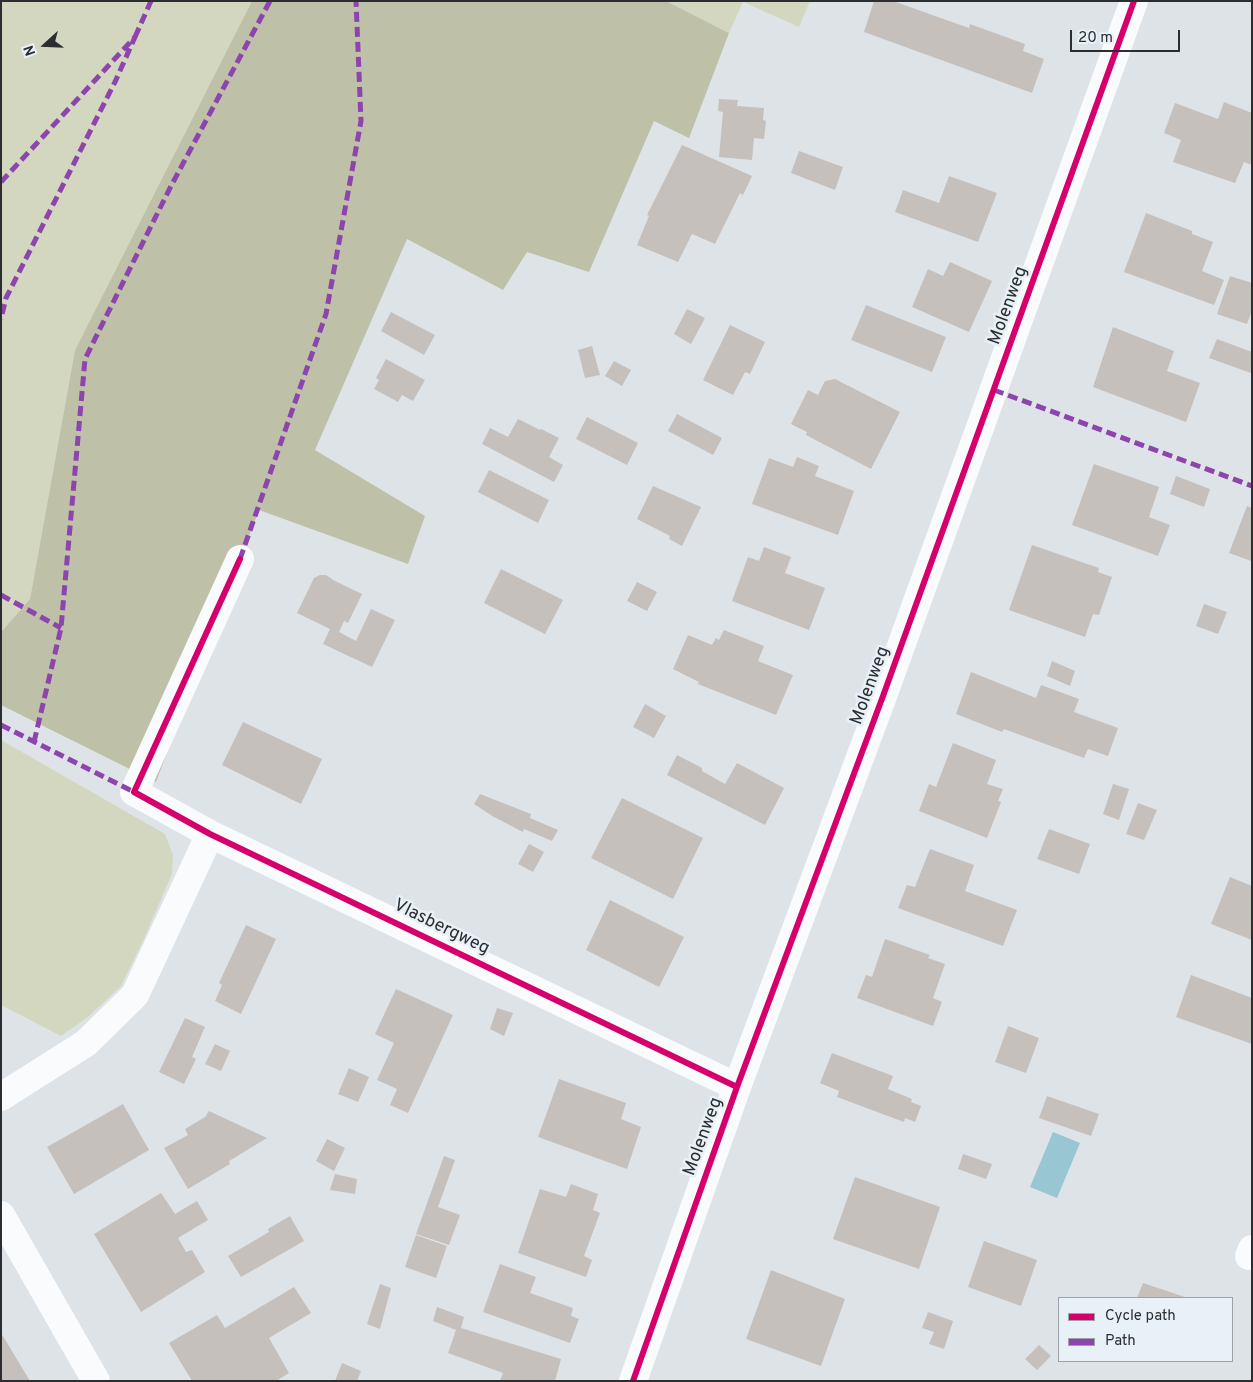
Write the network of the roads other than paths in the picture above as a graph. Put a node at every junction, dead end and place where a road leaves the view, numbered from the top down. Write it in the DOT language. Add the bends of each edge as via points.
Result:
graph roads {
  1 [pos="1134,1"];
  2 [pos="240,559"];
  3 [pos="210,834"];
  4 [pos="738,1086"];
  5 [pos="1,1098"];
  6 [pos="1,1215"];
  7 [pos="96,1381"];
  8 [pos="633,1381"];
  1 -- 4 [label="street, Molenweg"];
  2 -- 3 [label="street, Vlasbergweg" via="134,792"];
  3 -- 4 [label="street, Vlasbergweg"];
  3 -- 5 [label="street" via="135,995 86,1043"];
  4 -- 8 [label="street, Molenweg"];
  6 -- 7 [label="street"];
}
